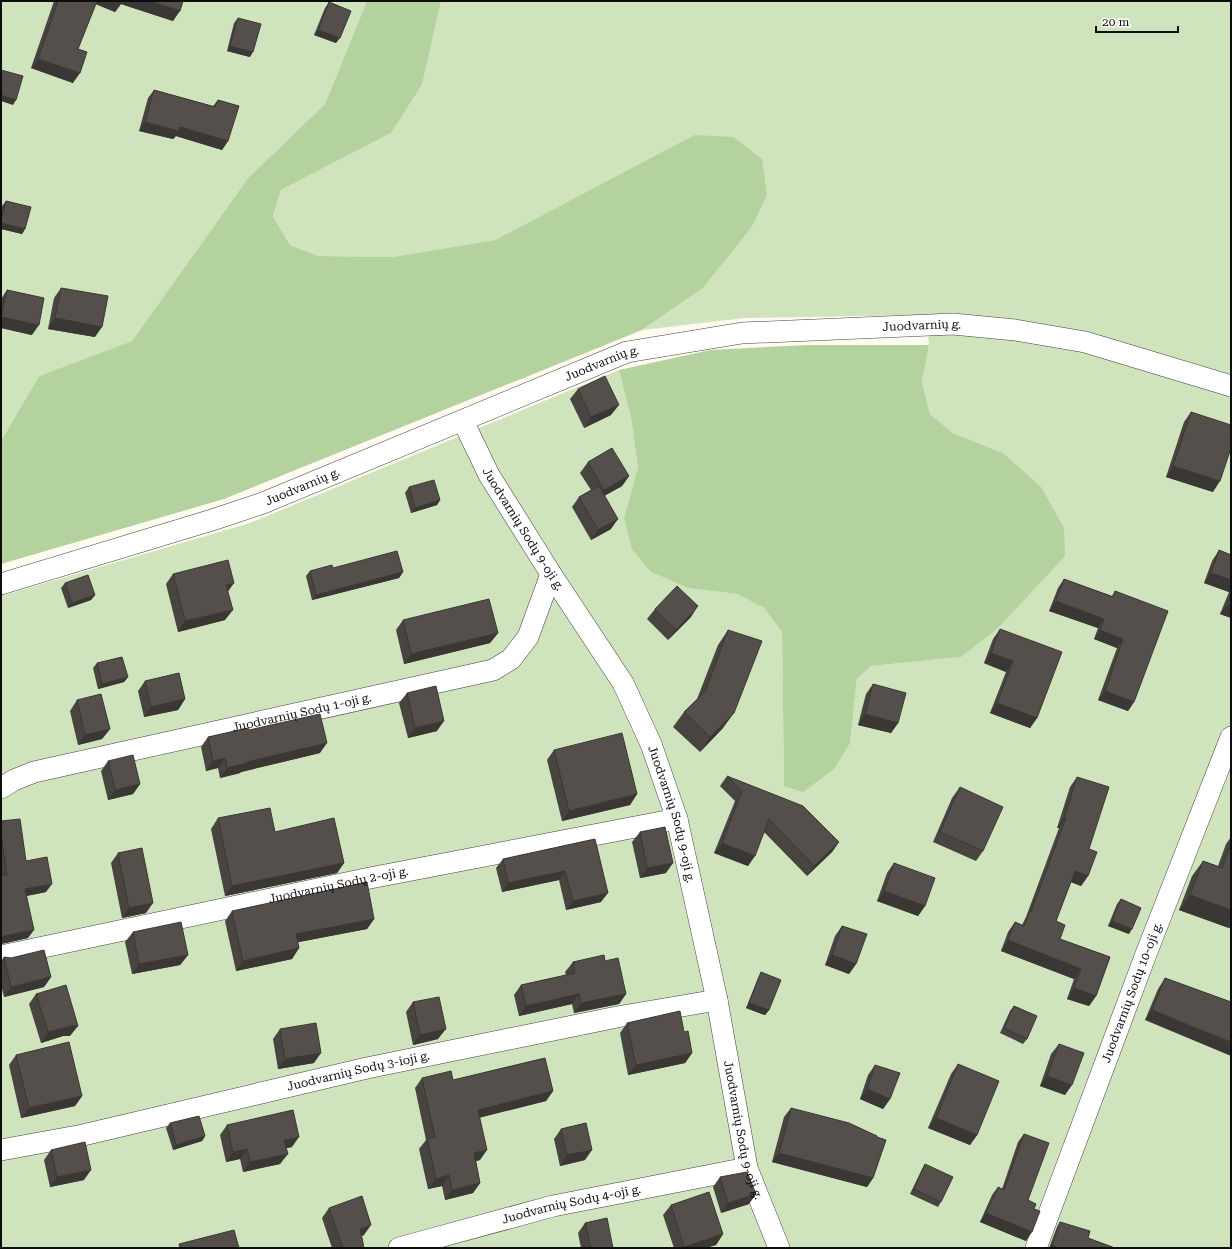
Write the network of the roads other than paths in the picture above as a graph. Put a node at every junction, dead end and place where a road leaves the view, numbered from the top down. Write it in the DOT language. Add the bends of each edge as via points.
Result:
graph roads {
  1 [pos="1231,386"];
  2 [pos="463,421"];
  3 [pos="551,574"];
  4 [pos="1,584"];
  5 [pos="1231,737"];
  6 [pos="1,788"];
  7 [pos="677,819"];
  8 [pos="1,956"];
  9 [pos="717,1000"];
  10 [pos="1,1150"];
  11 [pos="747,1168"];
  12 [pos="399,1248"];
  13 [pos="779,1248"];
  14 [pos="1036,1248"];
  1 -- 2 [label="street, Juodvarnių g." via="1085,342 1015,330 953,324 742,333 627,352"];
  2 -- 3 [label="street, Juodvarnių Sodų 9-oji g." via="489,475"];
  2 -- 4 [label="street, Juodvarnių g." via="262,504"];
  3 -- 6 [label="street, Juodvarnių Sodų 1-oji g." via="528,636 512,659 493,670 34,772"];
  3 -- 7 [label="street, Juodvarnių Sodų 9-oji g." via="623,683 651,744"];
  5 -- 14 [label="street, Juodvarnių Sodų 10-oji g."];
  7 -- 8 [label="street, Juodvarnių Sodų 2-oji g." via="370,878"];
  7 -- 9 [label="street, Juodvarnių Sodų 9-oji g."];
  9 -- 10 [label="street, Juodvarnių Sodų 3-ioji g." via="617,1017 367,1068 83,1135"];
  9 -- 11 [label="street, Juodvarnių Sodų 9-oji g."];
  11 -- 12 [label="street, Juodvarnių Sodų 4-oji g." via="553,1206"];
  11 -- 13 [label="street, Juodvarnių Sodų 9-oji g."];
}
